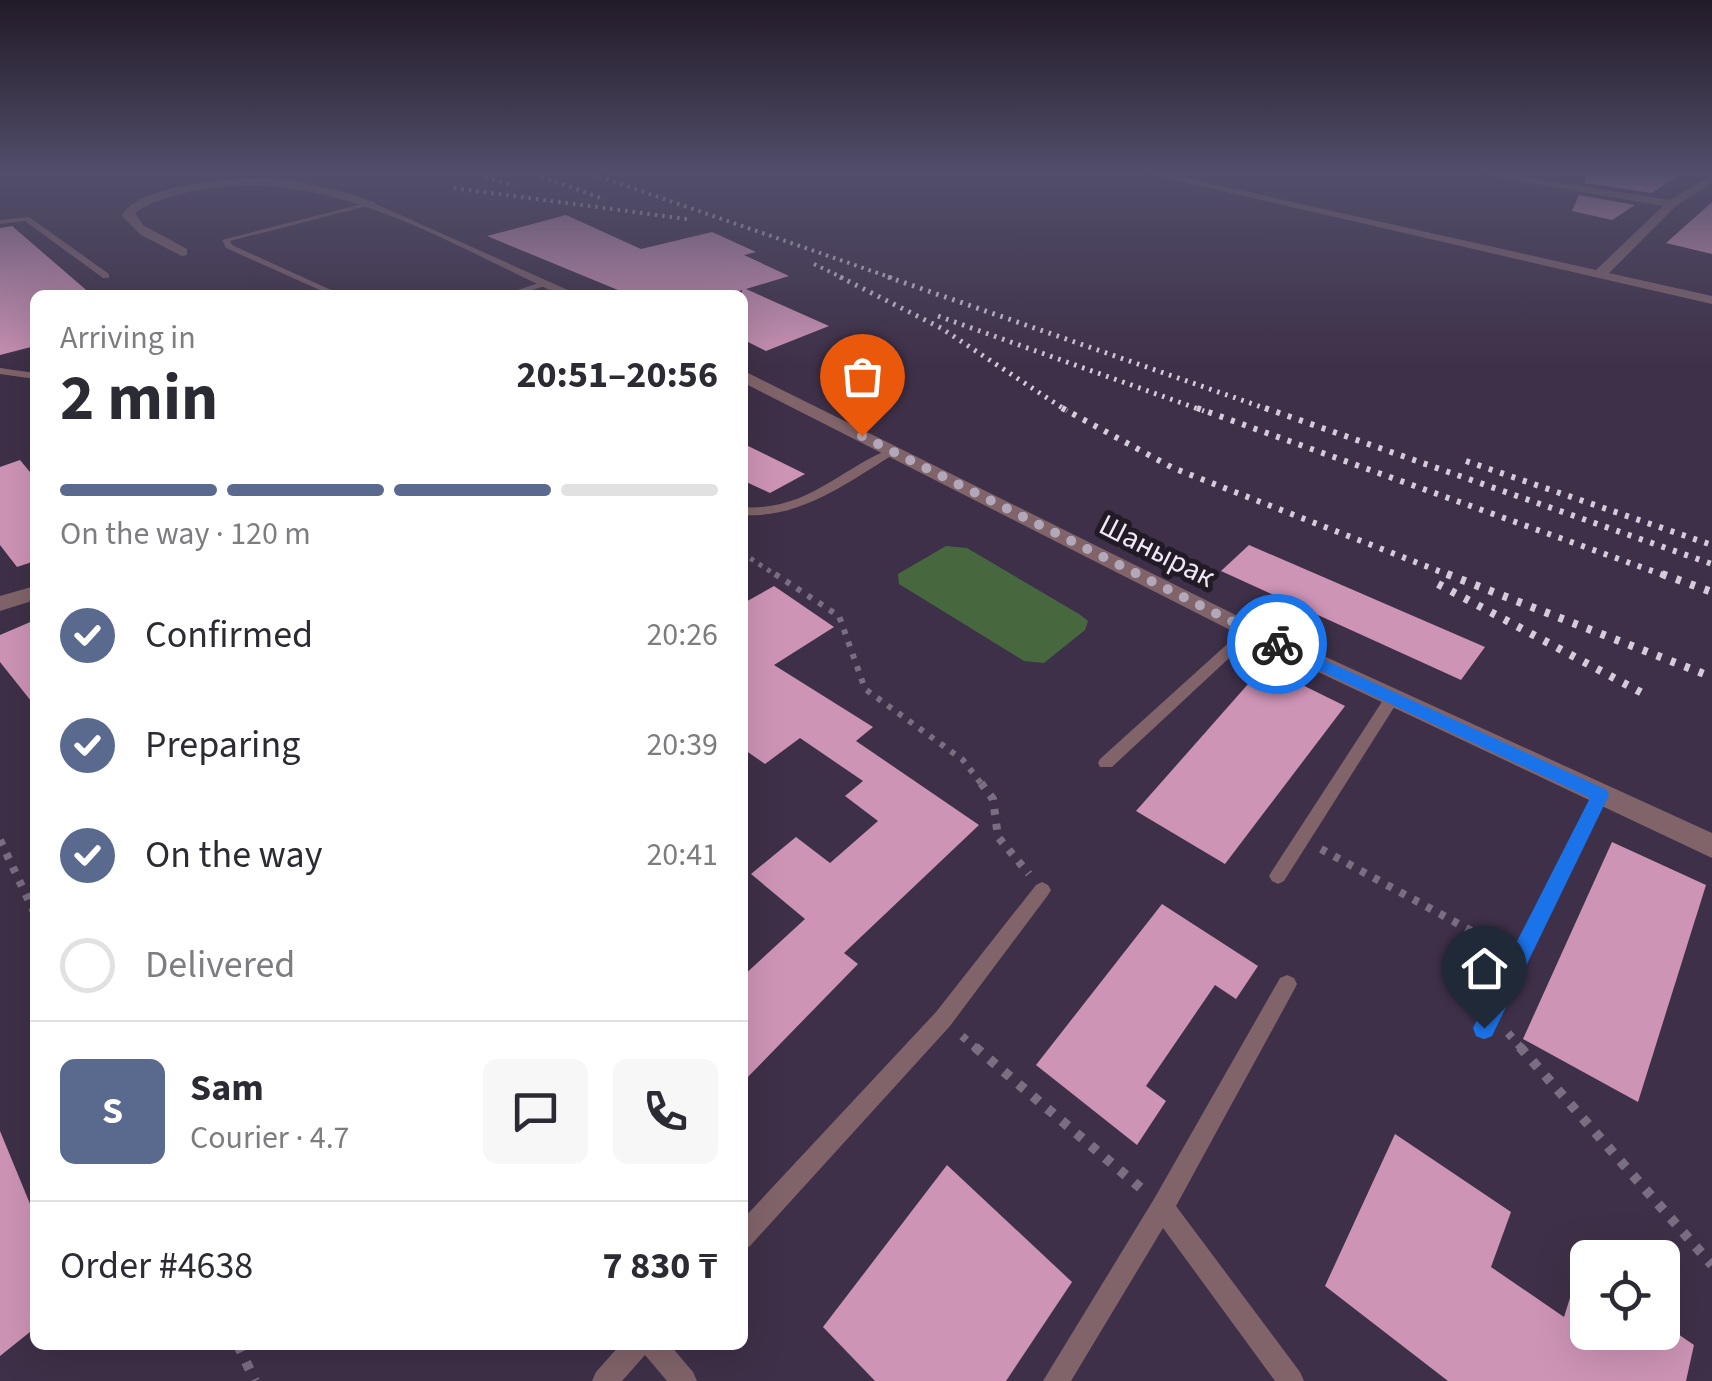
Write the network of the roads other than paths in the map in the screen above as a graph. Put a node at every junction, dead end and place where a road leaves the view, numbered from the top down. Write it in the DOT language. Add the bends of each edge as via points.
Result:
graph roads {
  1 [pos="53,238"];
  2 [pos="163,238"];
  3 [pos="232,238"];
  4 [pos="449,238"];
  5 [pos="1439,238"];
  6 [pos="1637,238"];
  7 [pos="182,252"];
  8 [pos="1599,275"];
  9 [pos="106,276"];
  10 [pos="545,282"];
  11 [pos="327,290"];
  12 [pos="522,290"];
  13 [pos="562,290"];
  14 [pos="1712,300"];
  15 [pos="0,368"];
  16 [pos="30,373"];
  17 [pos="748,378"];
  18 [pos="892,450"];
  19 [pos="748,511"];
  20 [pos="30,594"];
  21 [pos="0,604"];
  22 [pos="1250,631"];
  23 [pos="1392,698"];
  24 [pos="1106,763"];
  25 [pos="1600,795"];
  26 [pos="1712,846"];
  27 [pos="1278,876"];
  28 [pos="1042,890"];
  29 [pos="1287,984"];
  30 [pos="1488,1020"];
  31 [pos="1162,1207"];
  32 [pos="748,1231"];
  33 [pos="633,1350"];
  34 [pos="657,1350"];
  35 [pos="605,1381"];
  36 [pos="684,1381"];
  37 [pos="1056,1381"];
  38 [pos="1291,1381"];
  1 -- 9 [label="lane"];
  2 -- 7 [label="street"];
  3 -- 11 [label="lane" via="226,240 229,246"];
  4 -- 10 [label="street"];
  5 -- 8 [label="street"];
  6 -- 8 [label="street"];
  8 -- 14 [label="street"];
  10 -- 12 [label="lane"];
  10 -- 13 [label="street"];
  15 -- 16 [label="lane"];
  17 -- 18 [label="street, Шанырак"];
  18 -- 19 [label="lane" via="793,506"];
  18 -- 22 [label="street, Шанырак"];
  20 -- 21 [label="street"];
  22 -- 23 [label="street, Шанырак"];
  22 -- 24 [label="lane"];
  23 -- 25 [label="street, Шанырак"];
  23 -- 27 [label="lane"];
  25 -- 26 [label="street, Шанырак"];
  25 -- 30 [label="lane"];
  28 -- 32 [label="lane" via="943,1020"];
  29 -- 31 [label="lane"];
  31 -- 37 [label="lane"];
  31 -- 38 [label="lane"];
  33 -- 35 [label="lane"];
  34 -- 36 [label="lane"];
}
